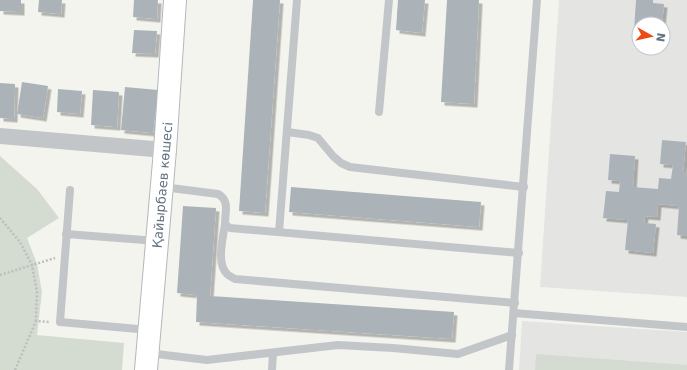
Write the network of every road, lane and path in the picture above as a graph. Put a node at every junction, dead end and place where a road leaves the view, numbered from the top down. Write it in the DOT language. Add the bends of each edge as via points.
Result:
graph roads {
  1 [pos="175,0"];
  2 [pos="297,0"];
  3 [pos="389,0"];
  4 [pos="537,0"];
  5 [pos="378,112"];
  6 [pos="287,132"];
  7 [pos="0,136"];
  8 [pos="165,150"];
  9 [pos="162,187"];
  10 [pos="524,187"];
  11 [pos="70,190"];
  12 [pos="0,218"];
  13 [pos="225,224"];
  14 [pos="280,232"];
  15 [pos="66,234"];
  16 [pos="157,241"];
  17 [pos="519,254"];
  18 [pos="65,256"];
  19 [pos="32,265"];
  20 [pos="0,275"];
  21 [pos="515,303"];
  22 [pos="514,313"];
  23 [pos="36,321"];
  24 [pos="60,322"];
  25 [pos="687,327"];
  26 [pos="150,330"];
  27 [pos="512,335"];
  28 [pos="273,353"];
  29 [pos="147,362"];
  30 [pos="15,370"];
  31 [pos="272,370"];
  32 [pos="509,370"];
  1 -- 8 [label="street, Қайырбаев көшесі"];
  2 -- 6 [label="lane"];
  3 -- 5 [label="lane"];
  4 -- 10 [label="lane"];
  6 -- 10 [label="lane" via="318,138 332,156 350,167"];
  6 -- 14 [label="lane"];
  7 -- 8 [label="street"];
  8 -- 9 [label="street, Қайырбаев көшесі"];
  9 -- 13 [label="lane" via="218,194 224,198 226,204"];
  9 -- 16 [label="street, Қайырбаев көшесі"];
  10 -- 17 [label="lane"];
  11 -- 15 [label="lane"];
  12 -- 19 [label="path" via="20,242"];
  13 -- 14 [label="lane" via="230,228"];
  13 -- 21 [label="lane" via="222,267 227,274 235,278"];
  14 -- 17 [label="lane"];
  15 -- 16 [label="lane"];
  15 -- 18 [label="lane"];
  16 -- 26 [label="street, Қайырбаев көшесі"];
  17 -- 21 [label="lane"];
  18 -- 19 [label="path"];
  18 -- 24 [label="lane"];
  19 -- 20 [label="path"];
  19 -- 23 [label="path" via="37,292"];
  21 -- 22 [label="lane"];
  22 -- 25 [label="lane"];
  22 -- 27 [label="lane"];
  23 -- 24 [label="path"];
  23 -- 30 [label="path"];
  24 -- 26 [label="lane"];
  26 -- 29 [label="street, Қайырбаев көшесі"];
  27 -- 28 [label="lane" via="458,354 338,345"];
  27 -- 32 [label="lane"];
  28 -- 29 [label="lane" via="207,360"];
  28 -- 31 [label="lane"];
}
